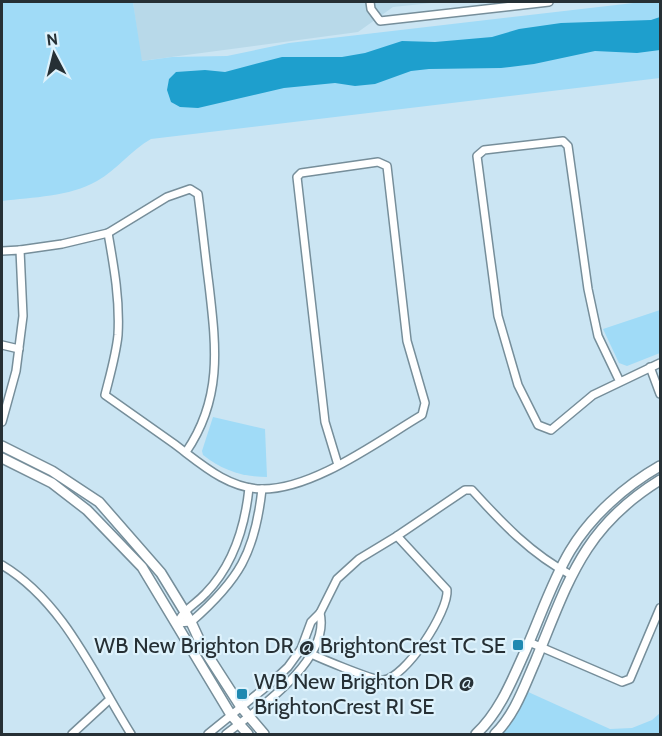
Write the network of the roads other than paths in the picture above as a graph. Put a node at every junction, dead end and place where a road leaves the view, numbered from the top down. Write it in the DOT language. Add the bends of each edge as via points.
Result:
graph roads {
  1 [pos="370,2"];
  2 [pos="549,2"];
  3 [pos="108,233"];
  4 [pos="20,250"];
  5 [pos="2,251"];
  6 [pos="2,345"];
  7 [pos="19,349"];
  8 [pos="660,363"];
  9 [pos="650,367"];
  10 [pos="620,382"];
  11 [pos="660,394"];
  12 [pos="2,422"];
  13 [pos="2,446"];
  14 [pos="186,452"];
  15 [pos="2,459"];
  16 [pos="338,465"];
  17 [pos="660,466"];
  18 [pos="660,480"];
  19 [pos="249,488"];
  20 [pos="262,489"];
  21 [pos="397,537"];
  22 [pos="2,565"];
  23 [pos="560,569"];
  24 [pos="571,575"];
  25 [pos="660,608"];
  26 [pos="184,610"];
  27 [pos="320,613"];
  28 [pos="192,622"];
  29 [pos="177,623"];
  30 [pos="529,642"];
  31 [pos="542,647"];
  32 [pos="301,649"];
  33 [pos="311,655"];
  34 [pos="109,700"];
  35 [pos="241,707"];
  36 [pos="231,715"];
  37 [pos="248,717"];
  38 [pos="238,724"];
  39 [pos="72,735"];
  40 [pos="131,735"];
  41 [pos="208,735"];
  42 [pos="226,735"];
  43 [pos="248,735"];
  44 [pos="264,735"];
  45 [pos="476,735"];
  46 [pos="495,735"];
  1 -- 2 [label="street" via="380,21"];
  3 -- 4 [label="street"];
  3 -- 14 [label="street" via="119,315 105,395"];
  3 -- 14 [label="street" via="167,197 190,189 198,194 216,352 208,408"];
  4 -- 5 [label="street"];
  4 -- 7 [label="street" via="23,316"];
  6 -- 7 [label="street"];
  7 -- 12 [label="street"];
  8 -- 9 [label="street"];
  9 -- 10 [label="street"];
  9 -- 11 [label="street"];
  10 -- 10 [label="street" via="593,394 551,430 538,425 518,385 498,316 477,156 484,150 563,141 568,146 596,327"];
  13 -- 26 [label="street" via="52,471 99,502 161,573"];
  14 -- 19 [label="street" via="204,468"];
  15 -- 29 [label="street" via="52,483 87,510 142,567"];
  16 -- 16 [label="street" via="422,415 425,403 407,341 387,165 378,162 301,172 297,177 325,422"];
  16 -- 20 [label="street" via="295,484"];
  17 -- 23 [label="street" via="635,482 601,513"];
  18 -- 24 [label="street" via="608,522"];
  19 -- 20 [label="street"];
  19 -- 26 [label="street" via="240,539 225,568 204,596"];
  20 -- 28 [label="street" via="252,545 243,563 223,592"];
  21 -- 23 [label="street" via="465,489 472,490 524,544"];
  21 -- 27 [label="street" via="358,559 337,579"];
  21 -- 33 [label="street" via="447,590 438,620 421,649 391,678 381,680"];
  22 -- 34 [label="street" via="35,591 57,616"];
  23 -- 24 [label="street"];
  23 -- 30 [label="street"];
  24 -- 31 [label="street"];
  25 -- 31 [label="street" via="630,679 622,682"];
  26 -- 28 [label="street"];
  26 -- 29 [label="street"];
  27 -- 32 [label="street" via="311,622"];
  27 -- 33 [label="street" via="322,624"];
  28 -- 29 [label="street"];
  28 -- 35 [label="street" via="203,648"];
  29 -- 36 [label="street"];
  30 -- 31 [label="street"];
  30 -- 45 [label="street" via="515,676"];
  31 -- 46 [label="street" via="518,701"];
  32 -- 33 [label="street"];
  32 -- 35 [label="street" via="273,682"];
  33 -- 37 [label="street" via="282,690"];
  34 -- 39 [label="street"];
  34 -- 40 [label="street"];
  35 -- 36 [label="street"];
  35 -- 37 [label="street"];
  36 -- 38 [label="street"];
  36 -- 41 [label="street"];
  37 -- 38 [label="street"];
  37 -- 44 [label="street"];
  38 -- 42 [label="street"];
  38 -- 43 [label="street"];
}
